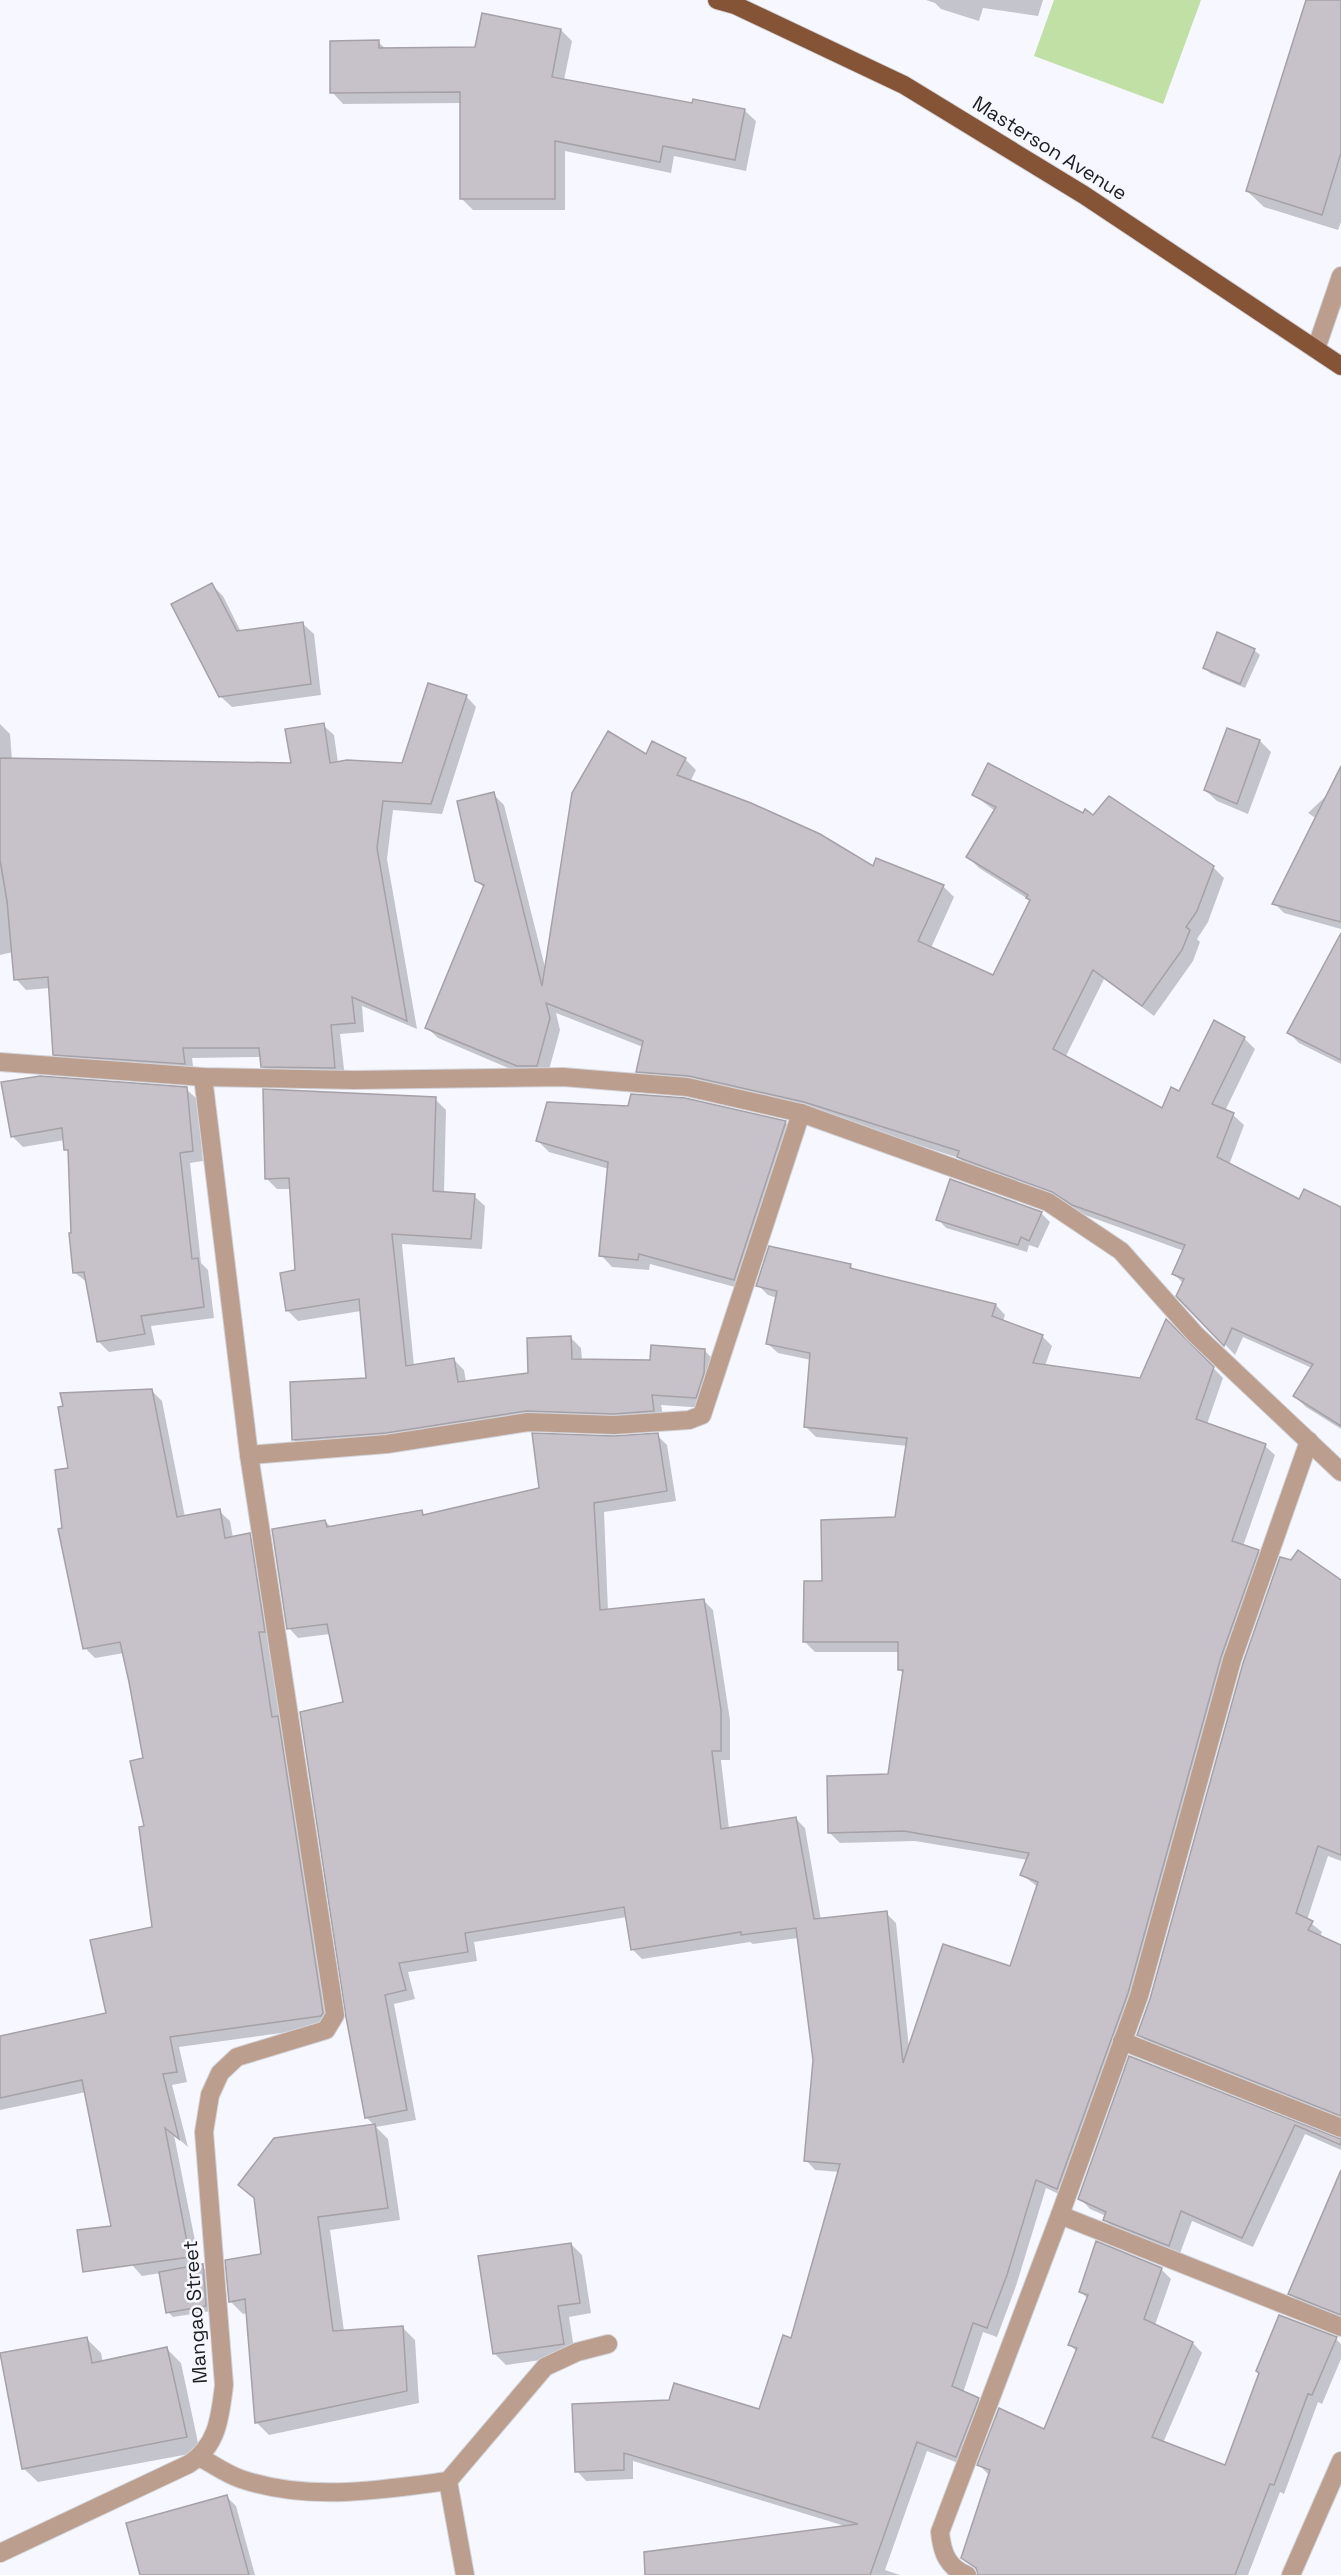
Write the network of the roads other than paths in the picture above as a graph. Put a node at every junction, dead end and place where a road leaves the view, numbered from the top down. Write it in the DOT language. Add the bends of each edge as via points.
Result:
graph roads {
  1 [pos="717,0"];
  2 [pos="1341,276"];
  3 [pos="1316,348"];
  4 [pos="1341,366"];
  5 [pos="0,1062"];
  6 [pos="203,1077"];
  7 [pos="801,1113"];
  8 [pos="1309,1441"];
  9 [pos="249,1455"];
  10 [pos="1341,1472"];
  11 [pos="1122,2041"];
  12 [pos="1341,2128"];
  13 [pos="1060,2216"];
  14 [pos="1341,2327"];
  15 [pos="608,2344"];
  16 [pos="199,2457"];
  17 [pos="1341,2461"];
  18 [pos="448,2481"];
  19 [pos="0,2550"];
  20 [pos="465,2575"];
  21 [pos="967,2575"];
  22 [pos="1291,2575"];
  1 -- 3 [label="main road, Masterson Avenue" via="904,85 1084,195"];
  2 -- 3 [label="street"];
  3 -- 4 [label="main road, Masterson Avenue"];
  5 -- 6 [label="street"];
  6 -- 7 [label="street" via="563,1077 687,1087"];
  6 -- 9 [label="street"];
  7 -- 8 [label="street" via="1047,1202 1121,1251 1195,1334"];
  7 -- 9 [label="street" via="702,1415 688,1420 614,1425 528,1422 387,1444"];
  8 -- 10 [label="street"];
  8 -- 11 [label="street" via="1232,1660 1139,1996"];
  9 -- 16 [label="street, Mangao Street" via="335,2015 326,2030 237,2057 220,2073 210,2095 204,2132 224,2385 212,2442"];
  11 -- 12 [label="street"];
  11 -- 13 [label="street"];
  13 -- 14 [label="street"];
  13 -- 21 [label="street" via="940,2532 941,2548 948,2562"];
  15 -- 18 [label="street" via="577,2352 545,2367"];
  16 -- 18 [label="street" via="239,2478 316,2493 364,2492"];
  16 -- 19 [label="street"];
  17 -- 22 [label="street"];
  18 -- 20 [label="street"];
}
